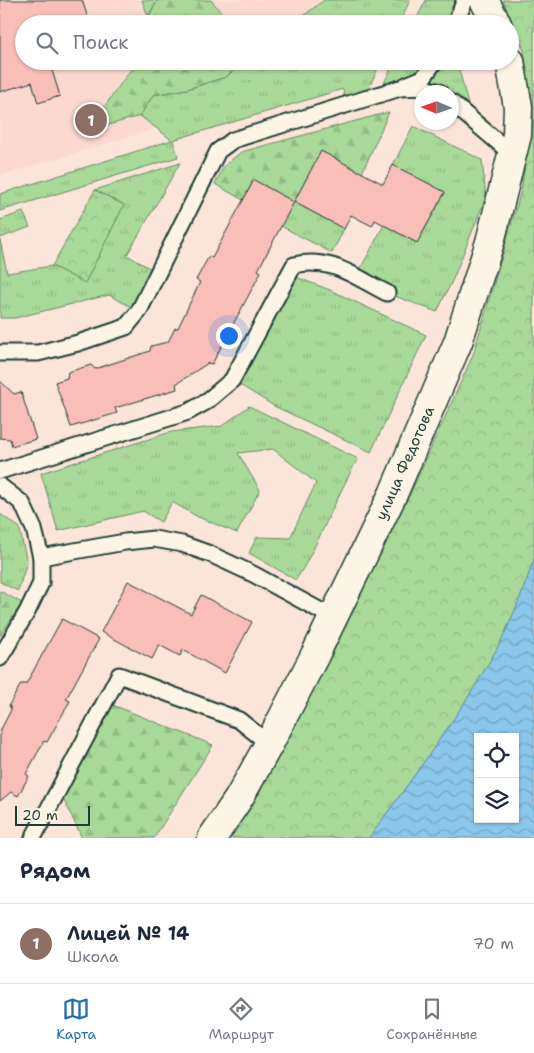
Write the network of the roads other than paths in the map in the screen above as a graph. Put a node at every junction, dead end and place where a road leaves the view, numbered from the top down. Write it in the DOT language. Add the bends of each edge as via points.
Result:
graph roads {
  1 [pos="465,0"];
  2 [pos="484,0"];
  3 [pos="459,15"];
  4 [pos="492,15"];
  5 [pos="429,70"];
  6 [pos="512,70"];
  7 [pos="414,87"];
  8 [pos="400,88"];
  9 [pos="459,109"];
  10 [pos="513,155"];
  11 [pos="387,293"];
  12 [pos="0,354"];
  13 [pos="0,471"];
  14 [pos="0,486"];
  15 [pos="41,557"];
  16 [pos="332,617"];
  17 [pos="0,658"];
  18 [pos="269,744"];
  19 [pos="33,838"];
  20 [pos="212,838"];
  1 -- 3 [label="lane"];
  2 -- 4 [label="street"];
  5 -- 8 [label="lane" via="423,78"];
  6 -- 10 [label="street, улица Федотова" via="518,107"];
  7 -- 8 [label="lane"];
  8 -- 12 [label="lane" via="233,140 218,151 139,311 126,327 78,344 38,352"];
  9 -- 10 [label="lane"];
  10 -- 16 [label="street, улица Федотова" via="458,342 393,494"];
  11 -- 13 [label="lane" via="333,265 305,262 294,265 232,380 206,402 188,412"];
  14 -- 15 [label="lane" via="22,503 34,529"];
  15 -- 16 [label="lane" via="154,539 182,544 248,571"];
  15 -- 17 [label="lane" via="41,583"];
  16 -- 18 [label="street, улица Федотова"];
  18 -- 19 [label="lane" via="239,720 119,675"];
  18 -- 20 [label="street, улица Федотова"];
}
